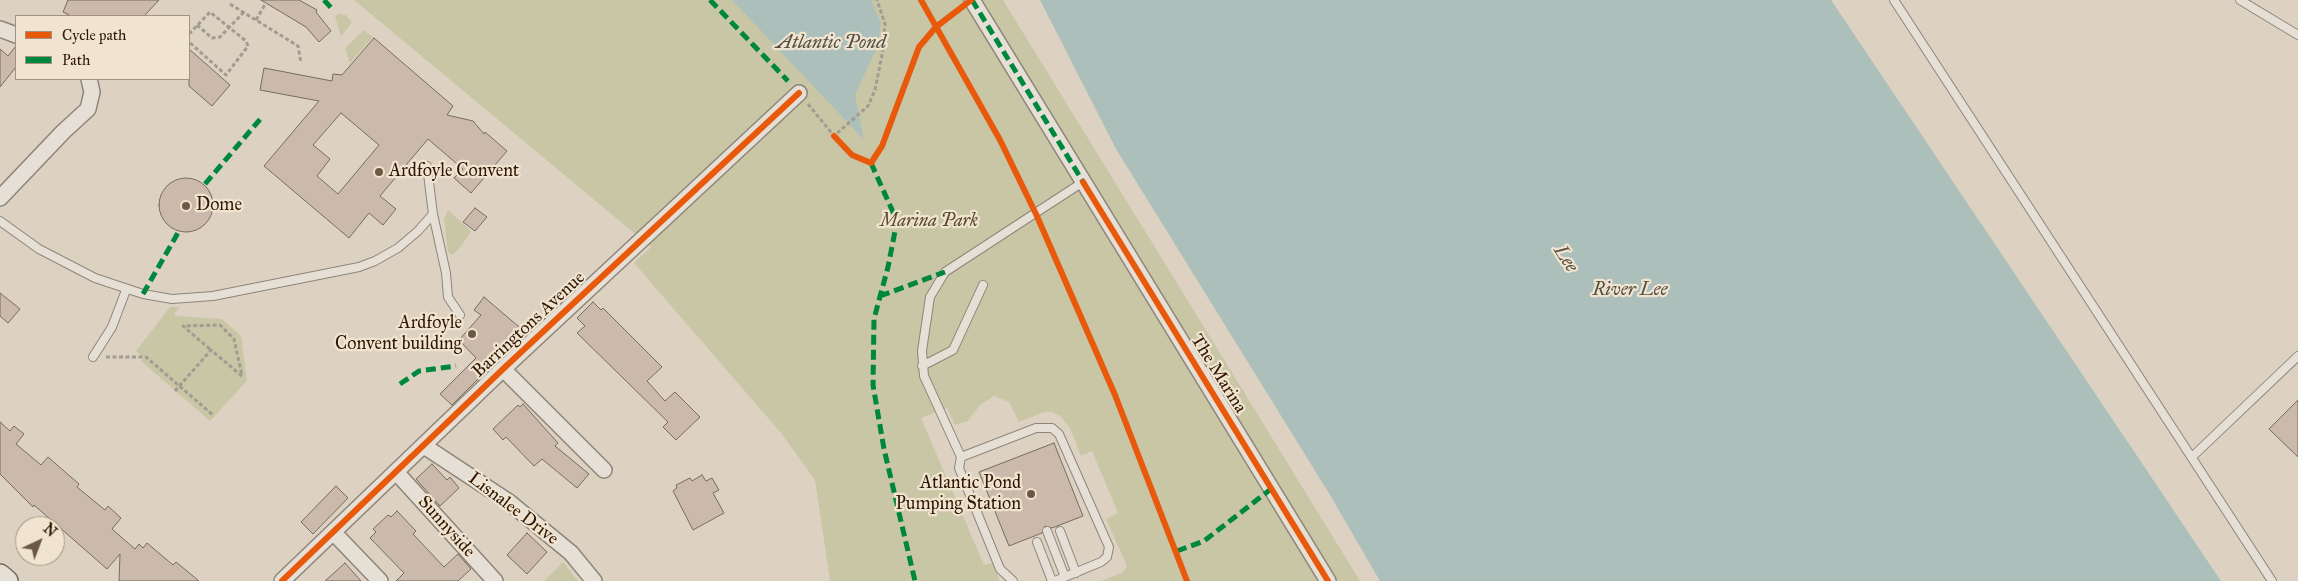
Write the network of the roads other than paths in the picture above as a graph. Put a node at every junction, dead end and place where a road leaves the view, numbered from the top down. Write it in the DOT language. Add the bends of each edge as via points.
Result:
graph roads {
  1 [pos="972,0"];
  2 [pos="1894,0"];
  3 [pos="2240,0"];
  4 [pos="0,29"];
  5 [pos="15,35"];
  6 [pos="2298,35"];
  7 [pos="89,80"];
  8 [pos="799,93"];
  9 [pos="427,166"];
  10 [pos="1083,182"];
  11 [pos="0,198"];
  12 [pos="433,214"];
  13 [pos="0,221"];
  14 [pos="983,285"];
  15 [pos="126,290"];
  16 [pos="460,315"];
  17 [pos="2298,356"];
  18 [pos="93,357"];
  19 [pos="922,366"];
  20 [pos="503,369"];
  21 [pos="424,446"];
  22 [pos="2193,456"];
  23 [pos="961,457"];
  24 [pos="604,470"];
  25 [pos="397,472"];
  26 [pos="1047,531"];
  27 [pos="1060,532"];
  28 [pos="334,533"];
  29 [pos="1036,542"];
  30 [pos="1076,572"];
  31 [pos="0,575"];
  32 [pos="1065,577"];
  33 [pos="7,581"];
  34 [pos="282,581"];
  35 [pos="380,581"];
  36 [pos="495,581"];
  37 [pos="594,581"];
  38 [pos="1013,581"];
  39 [pos="1053,581"];
  40 [pos="1328,581"];
  41 [pos="2272,581"];
  1 -- 10 [label="street, The Marina"];
  2 -- 22 [label="lane"];
  3 -- 6 [label="lane"];
  4 -- 5 [label="street"];
  7 -- 11 [label="street" via="92,92 88,109"];
  8 -- 20 [label="street, Barringtons Avenue"];
  9 -- 12 [label="lane"];
  10 -- 19 [label="lane" via="945,272 930,297"];
  10 -- 40 [label="street, The Marina"];
  12 -- 15 [label="lane" via="398,248 359,267 192,299 158,298"];
  12 -- 16 [label="lane" via="448,297"];
  13 -- 15 [label="lane" via="63,263"];
  14 -- 19 [label="lane" via="953,350"];
  15 -- 18 [label="lane" via="112,327"];
  17 -- 22 [label="lane"];
  19 -- 23 [label="lane"];
  20 -- 21 [label="street, Barringtons Avenue"];
  20 -- 24 [label="street"];
  21 -- 25 [label="street, Barringtons Avenue"];
  21 -- 37 [label="street, Lisnalee Drive" via="509,502 571,553"];
  22 -- 41 [label="lane"];
  23 -- 30 [label="lane" via="1036,428 1052,428 1060,434 1109,547 1107,557 1101,562"];
  23 -- 38 [label="lane" via="959,468 1000,569"];
  25 -- 28 [label="street, Barringtons Avenue"];
  25 -- 36 [label="street, Sunnyside"];
  26 -- 32 [label="lane"];
  27 -- 30 [label="lane"];
  28 -- 34 [label="street, Barringtons Avenue"];
  28 -- 35 [label="street"];
  29 -- 39 [label="lane"];
  30 -- 32 [label="lane"];
  31 -- 33 [label="street"];
  32 -- 39 [label="lane"];
}
